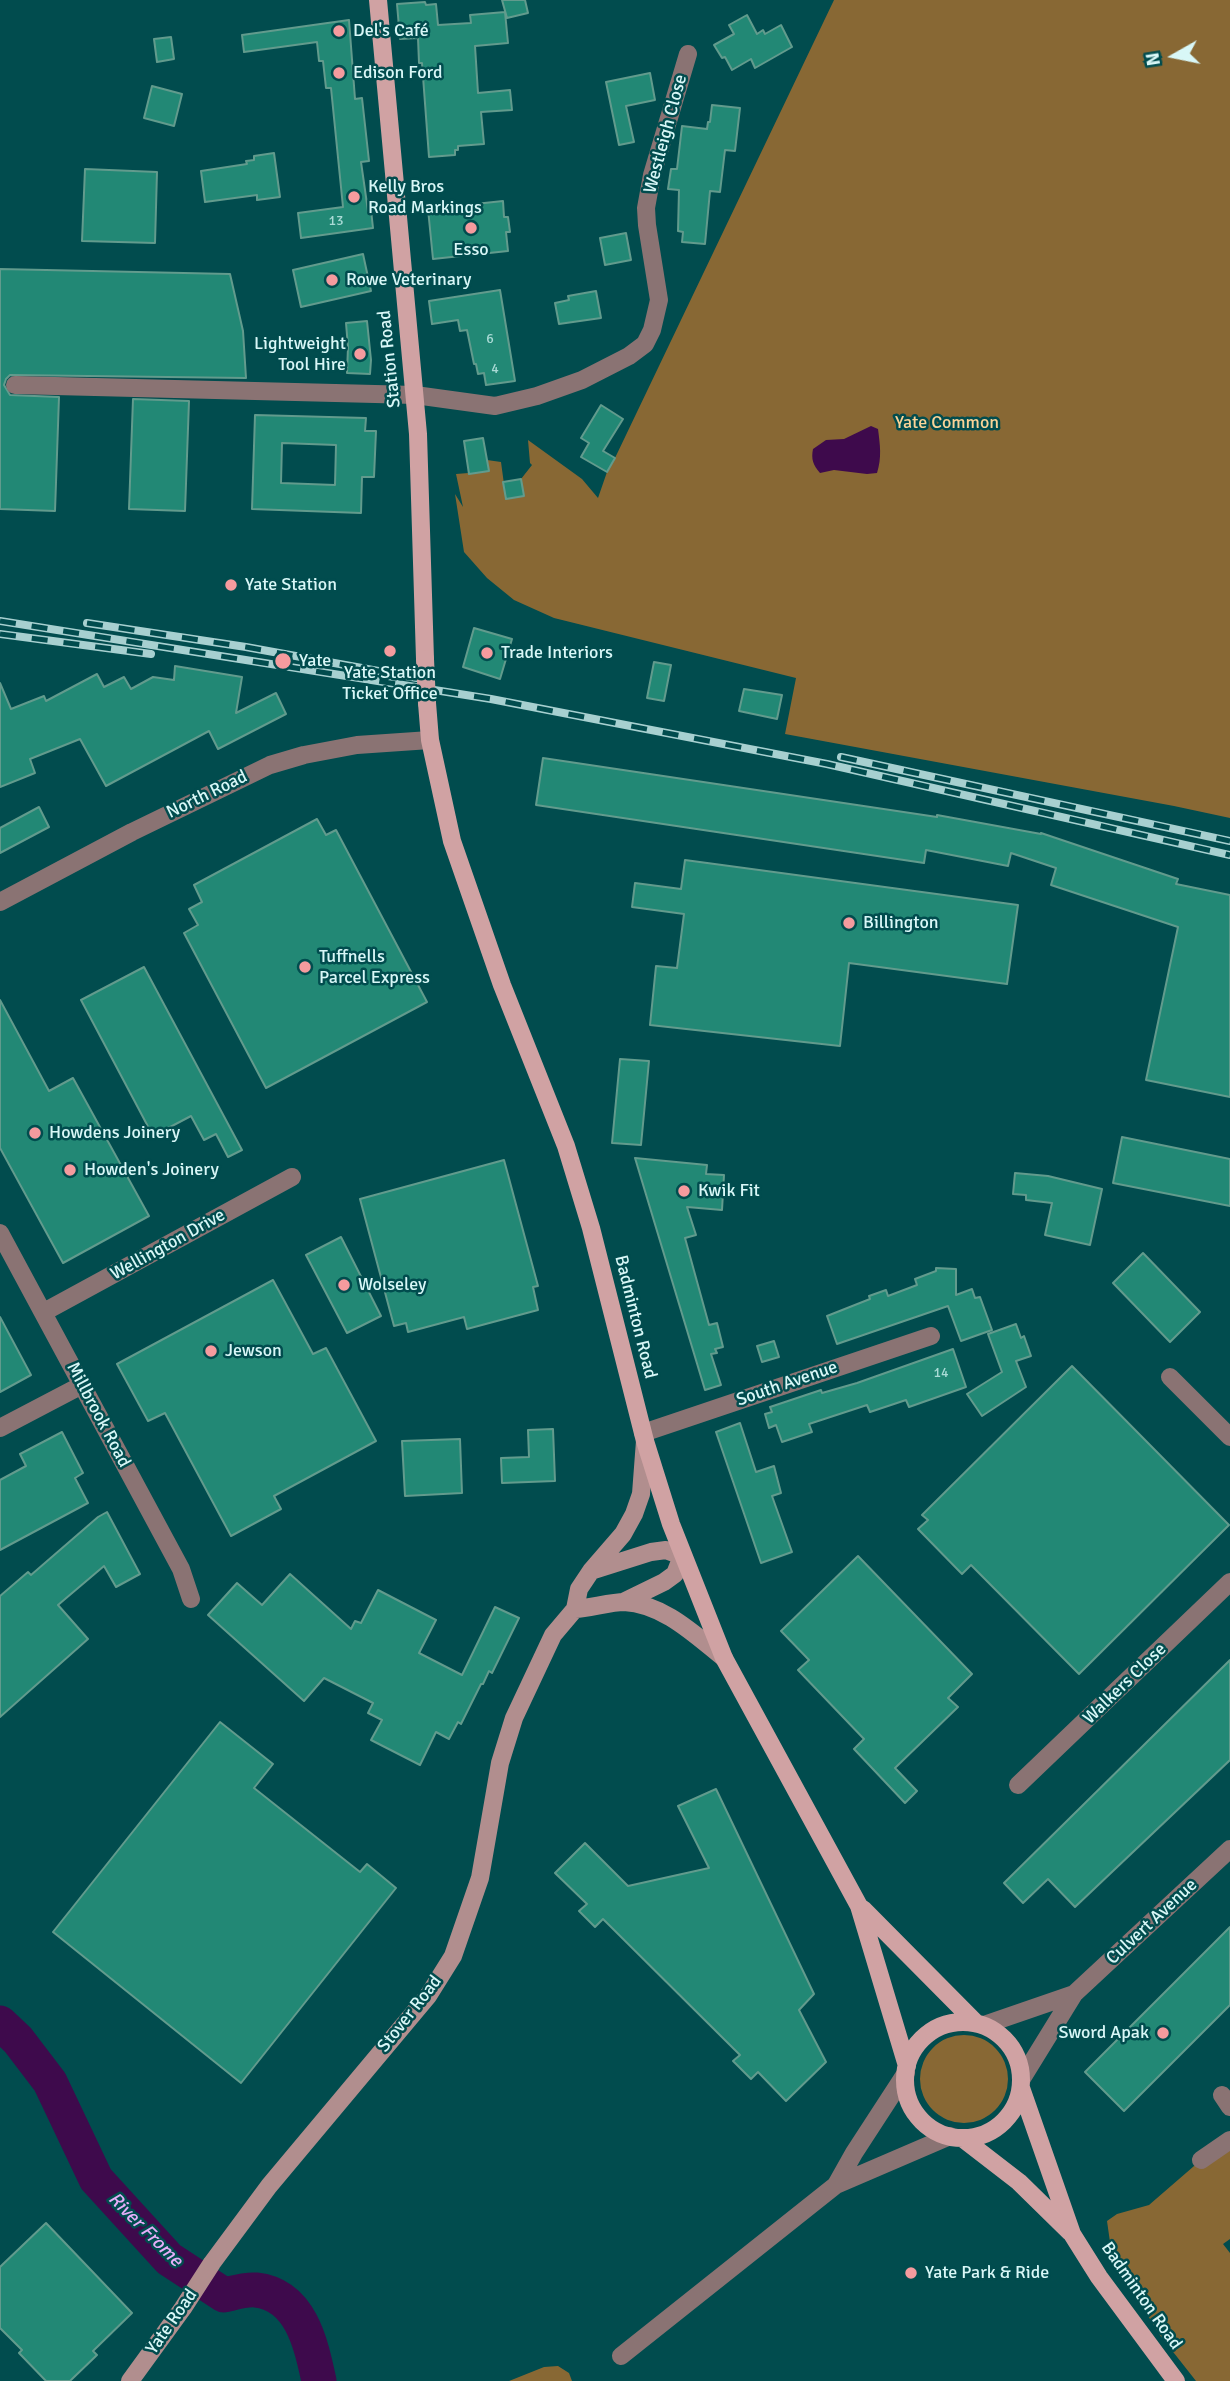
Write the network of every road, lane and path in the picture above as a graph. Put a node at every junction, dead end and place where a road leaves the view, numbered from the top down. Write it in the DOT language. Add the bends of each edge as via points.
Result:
graph roads {
  1 [pos="378,0"];
  2 [pos="384,0"];
  3 [pos="688,54"];
  4 [pos="15,385"];
  5 [pos="415,396"];
  6 [pos="427,709"];
  7 [pos="430,740"];
  8 [pos="0,902"];
  9 [pos="292,1177"];
  10 [pos="0,1233"];
  11 [pos="44,1312"];
  12 [pos="931,1336"];
  13 [pos="1170,1377"];
  14 [pos="82,1385"];
  15 [pos="0,1428"];
  16 [pos="644,1437"];
  17 [pos="1230,1437"];
  18 [pos="682,1556"];
  19 [pos="591,1571"];
  20 [pos="1230,1582"];
  21 [pos="191,1599"];
  22 [pos="623,1602"];
  23 [pos="575,1609"];
  24 [pos="724,1658"];
  25 [pos="1018,1785"];
  26 [pos="1230,1849"];
  27 [pos="859,1906"];
  28 [pos="1074,1994"];
  29 [pos="980,2024"];
  30 [pos="907,2069"];
  31 [pos="1021,2084"];
  32 [pos="956,2137"];
  33 [pos="1230,2140"];
  34 [pos="1202,2160"];
  35 [pos="836,2185"];
  36 [pos="1073,2234"];
  37 [pos="212,2263"];
  38 [pos="621,2356"];
  39 [pos="130,2381"];
  40 [pos="1175,2381"];
  1 -- 2 [label="street"];
  1 -- 5 [label="main road, Station Road"];
  3 -- 5 [label="street, Westleigh Close" via="646,208 659,300 645,344 582,380 512,403 495,406"];
  4 -- 5 [label="street, Westleigh Close"];
  5 -- 6 [label="main road, Station Road, bridge"];
  6 -- 7 [label="main road, Badminton Road"];
  7 -- 8 [label="street, North Road" via="357,746 270,765"];
  7 -- 16 [label="main road, Badminton Road" via="456,851 591,1228"];
  9 -- 11 [label="street, Wellington Drive"];
  10 -- 11 [label="street, Millbrook Road"];
  11 -- 14 [label="street, Millbrook Road"];
  12 -- 16 [label="street, South Avenue"];
  13 -- 17 [label="street"];
  14 -- 15 [label="street"];
  14 -- 21 [label="street, Millbrook Road" via="181,1569"];
  16 -- 18 [label="main road, Badminton Road"];
  16 -- 19 [label="main road, Stover Road" via="641,1494 634,1514"];
  18 -- 19 [label="main road" via="666,1549"];
  18 -- 22 [label="main road" via="675,1574"];
  18 -- 24 [label="main road, Badminton Road"];
  19 -- 23 [label="main road, Stover Road" via="579,1589"];
  20 -- 25 [label="street, Walkers Close"];
  22 -- 23 [label="main road"];
  22 -- 24 [label="main road" via="676,1620"];
  23 -- 37 [label="main road, Stover Road" via="553,1635 514,1718 496,1782 480,1878 453,1956 428,1996 310,2136"];
  24 -- 27 [label="main road, Badminton Road"];
  26 -- 28 [label="street, Culvert Avenue"];
  27 -- 29 [label="main road, Badminton Road"];
  27 -- 30 [label="main road, Badminton Road"];
  28 -- 29 [label="street, Culvert Avenue"];
  28 -- 31 [label="street, Culvert Avenue"];
  29 -- 30 [label="main road" via="951,2023 928,2034"];
  29 -- 31 [label="main road" via="996,2032 1015,2053"];
  30 -- 32 [label="main road" via="907,2090 916,2112 934,2130"];
  30 -- 35 [label="street"];
  31 -- 32 [label="main road" via="1017,2101 1001,2124 976,2136"];
  31 -- 36 [label="main road, Badminton Road"];
  32 -- 35 [label="street"];
  32 -- 36 [label="main road, Badminton Road" via="1019,2182"];
  33 -- 34 [label="street"];
  35 -- 38 [label="street"];
  36 -- 40 [label="main road, Badminton Road"];
  37 -- 39 [label="main road, Yate Road"];
}
